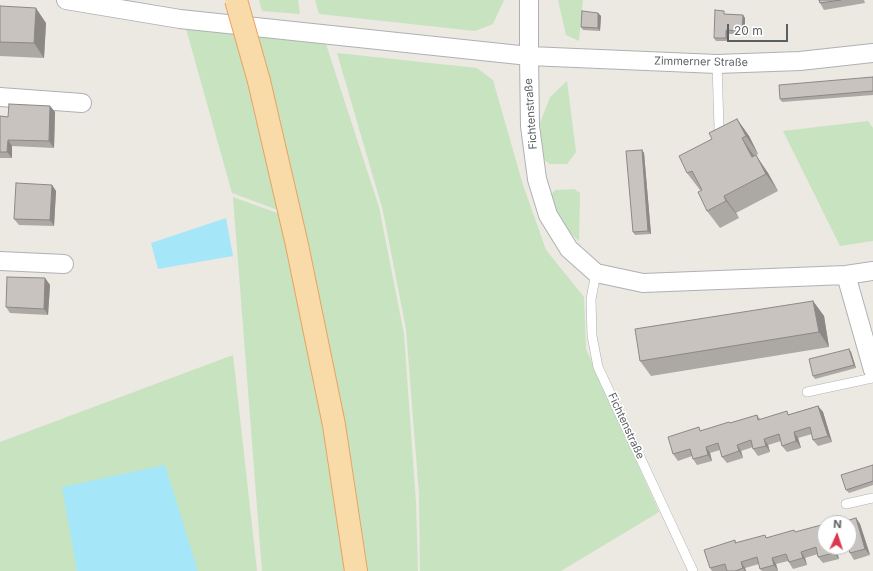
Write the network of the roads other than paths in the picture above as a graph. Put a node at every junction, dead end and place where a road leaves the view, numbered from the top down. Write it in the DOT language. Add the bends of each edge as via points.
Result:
graph roads {
  1 [pos="66,0"];
  2 [pos="236,0"];
  3 [pos="529,0"];
  4 [pos="873,54"];
  5 [pos="529,56"];
  6 [pos="717,64"];
  7 [pos="0,97"];
  8 [pos="82,103"];
  9 [pos="719,128"];
  10 [pos="0,261"];
  11 [pos="64,264"];
  12 [pos="873,271"];
  13 [pos="596,273"];
  14 [pos="846,275"];
  15 [pos="873,370"];
  16 [pos="873,378"];
  17 [pos="807,392"];
  18 [pos="873,498"];
  19 [pos="846,504"];
  20 [pos="356,571"];
  21 [pos="694,571"];
  1 -- 5 [label="street, Zimmerner Straße" via="180,18"];
  2 -- 20 [label="main road, bridge" via="259,81 297,245 334,425"];
  3 -- 5 [label="street, Fichtenstraße"];
  4 -- 6 [label="street, Zimmerner Straße" via="800,61"];
  5 -- 6 [label="street, Zimmerner Straße"];
  5 -- 13 [label="street, Fichtenstraße" via="530,126 537,179 548,216 569,249"];
  6 -- 9 [label="lane"];
  7 -- 8 [label="street"];
  10 -- 11 [label="street"];
  12 -- 14 [label="street, Fichtenstraße"];
  13 -- 14 [label="street, Fichtenstraße" via="643,283"];
  13 -- 21 [label="lane, Fichtenstraße" via="591,299 592,336 598,367"];
  14 -- 15 [label="street"];
  16 -- 17 [label="lane"];
  18 -- 19 [label="lane"];
}
